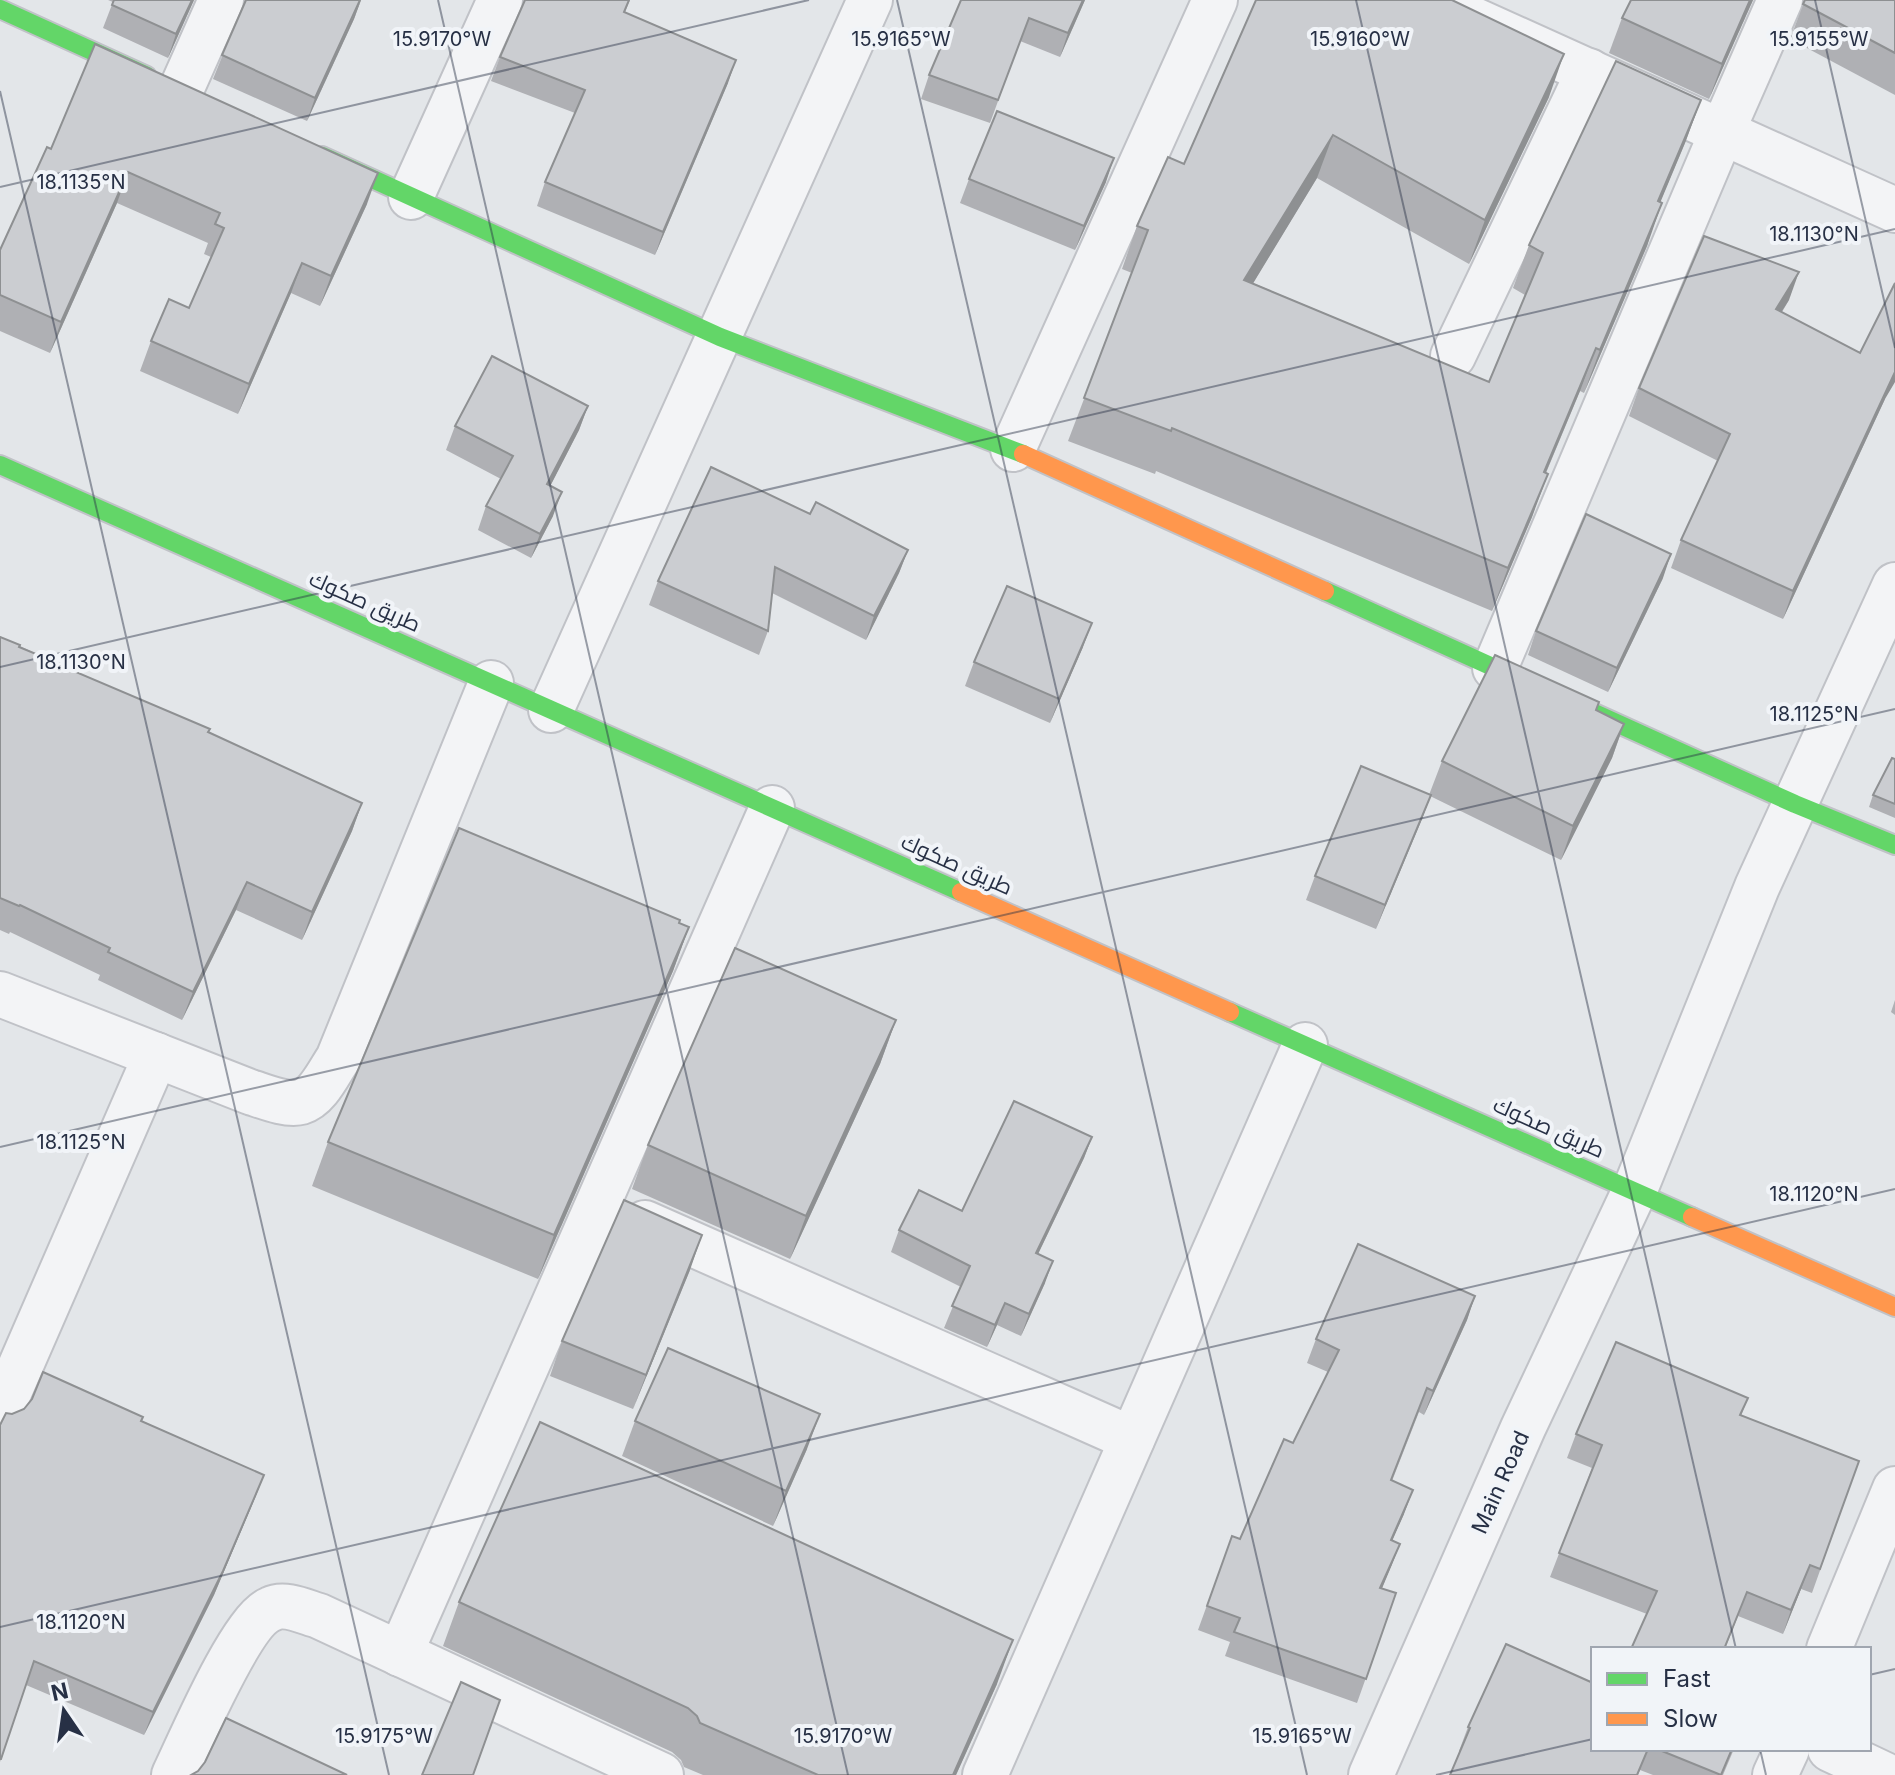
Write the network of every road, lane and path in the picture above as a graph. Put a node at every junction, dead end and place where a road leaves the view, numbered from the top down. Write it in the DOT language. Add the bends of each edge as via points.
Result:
graph roads {
  1 [pos="221,0"];
  2 [pos="500,0"];
  3 [pos="870,0"];
  4 [pos="1215,0"];
  5 [pos="1430,0"];
  6 [pos="1780,0"];
  7 [pos="0,9"];
  8 [pos="1589,71"];
  9 [pos="187,95"];
  10 [pos="1722,132"];
  11 [pos="310,151"];
  12 [pos="411,197"];
  13 [pos="1895,210"];
  14 [pos="720,337"];
  15 [pos="1453,356"];
  16 [pos="1013,449"];
  17 [pos="0,465"];
  18 [pos="1895,585"];
  19 [pos="1495,668"];
  20 [pos="491,683"];
  21 [pos="551,710"];
  22 [pos="1795,804"];
  23 [pos="772,808"];
  24 [pos="1895,845"];
  25 [pos="0,994"];
  26 [pos="1305,1045"];
  27 [pos="156,1055"];
  28 [pos="1634,1192"];
  29 [pos="599,1202"];
  30 [pos="1895,1307"];
  31 [pos="0,1413"];
  32 [pos="1132,1439"];
  33 [pos="1895,1489"];
  34 [pos="1830,1647"];
  35 [pos="400,1654"];
  36 [pos="1786,1751"];
  37 [pos="1834,1751"];
  38 [pos="174,1775"];
  39 [pos="661,1775"];
  40 [pos="985,1775"];
  41 [pos="1371,1775"];
  42 [pos="1775,1775"];
  43 [pos="1885,1775"];
  1 -- 9 [label="street"];
  2 -- 12 [label="street"];
  3 -- 14 [label="street"];
  4 -- 16 [label="street"];
  5 -- 8 [label="street"];
  6 -- 10 [label="street"];
  7 -- 9 [label="street"];
  8 -- 10 [label="street"];
  8 -- 15 [label="street"];
  10 -- 13 [label="street"];
  10 -- 19 [label="street"];
  11 -- 12 [label="street"];
  12 -- 14 [label="street"];
  14 -- 16 [label="street"];
  14 -- 21 [label="street"];
  16 -- 19 [label="street"];
  17 -- 20 [label="street, طريق صكوك"];
  18 -- 22 [label="street, Main Road"];
  19 -- 22 [label="street"];
  20 -- 21 [label="street, طريق صكوك"];
  20 -- 27 [label="street" via="338,1059 316,1092 301,1102 280,1101"];
  21 -- 23 [label="street, طريق صكوك"];
  22 -- 24 [label="street"];
  22 -- 28 [label="street, Main Road"];
  23 -- 26 [label="street, طريق صكوك"];
  23 -- 29 [label="street"];
  25 -- 27 [label="street"];
  26 -- 28 [label="street, طريق صكوك"];
  26 -- 32 [label="street"];
  27 -- 31 [label="street"];
  28 -- 30 [label="street, طريق صكوك"];
  28 -- 41 [label="street, Main Road" via="1523,1428"];
  29 -- 32 [label="street"];
  29 -- 35 [label="street" via="514,1433"];
  32 -- 40 [label="street" via="1016,1665"];
  33 -- 34 [label="street"];
  35 -- 38 [label="street" via="319,1616 291,1607 271,1608 236,1649"];
  35 -- 39 [label="street"];
  36 -- 42 [label="street"];
  37 -- 43 [label="street"];
}
